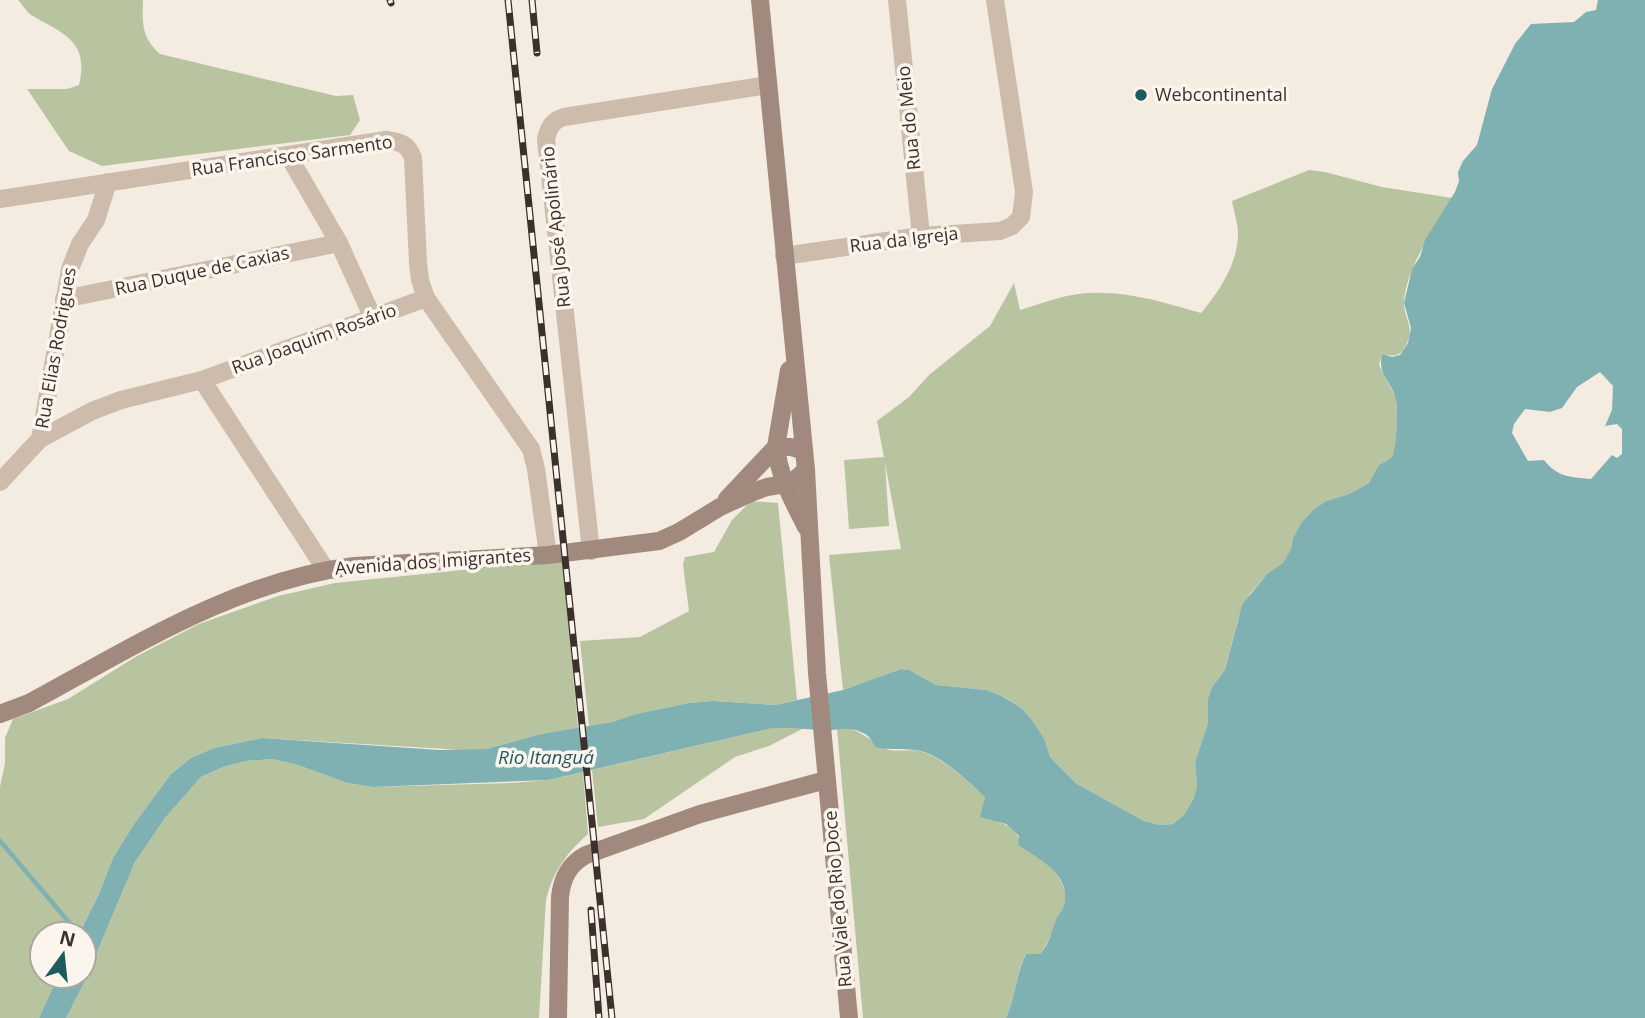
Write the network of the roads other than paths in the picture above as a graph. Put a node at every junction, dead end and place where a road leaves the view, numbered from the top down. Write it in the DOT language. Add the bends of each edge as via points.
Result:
graph roads {
  1 [pos="760,0"];
  2 [pos="897,0"];
  3 [pos="995,0"];
  4 [pos="768,85"];
  5 [pos="288,155"];
  6 [pos="108,182"];
  7 [pos="0,199"];
  8 [pos="921,236"];
  9 [pos="339,243"];
  10 [pos="784,256"];
  11 [pos="426,298"];
  12 [pos="64,299"];
  13 [pos="372,316"];
  14 [pos="793,346"];
  15 [pos="202,380"];
  16 [pos="40,439"];
  17 [pos="776,447"];
  18 [pos="804,452"];
  19 [pos="806,470"];
  20 [pos="0,482"];
  21 [pos="785,485"];
  22 [pos="720,507"];
  23 [pos="811,537"];
  24 [pos="591,551"];
  25 [pos="548,555"];
  26 [pos="326,570"];
  27 [pos="0,715"];
  28 [pos="826,780"];
  29 [pos="558,1018"];
  30 [pos="849,1018"];
  1 -- 4 [label="street, Rua Vale do Rio Doce"];
  2 -- 8 [label="street, Rua do Meio"];
  3 -- 8 [label="street, Rua da Igreja" via="1024,192 1021,217 1000,230"];
  4 -- 10 [label="street, Rua Vale do Rio Doce"];
  4 -- 24 [label="street, Rua José Apolinário" via="564,117 549,127 546,139"];
  5 -- 6 [label="street, Rua Francisco Sarmento"];
  5 -- 9 [label="street"];
  5 -- 11 [label="street, Rua Francisco Sarmento" via="386,140 410,149 420,280"];
  6 -- 7 [label="street, Rua Francisco Sarmento"];
  6 -- 12 [label="street, Rua Elias Rodrigues" via="96,220 74,257"];
  8 -- 10 [label="street, Rua da Igreja"];
  9 -- 12 [label="street, Rua Duque de Caxias"];
  9 -- 13 [label="street"];
  10 -- 14 [label="street, Rua Vale do Rio Doce"];
  11 -- 13 [label="street, Rua Joaquim Rosário"];
  11 -- 25 [label="street, Rua Francisco Sarmento" via="531,449"];
  12 -- 16 [label="street, Rua Elias Rodrigues"];
  13 -- 15 [label="street, Rua Joaquim Rosário"];
  14 -- 17 [label="street"];
  14 -- 18 [label="street, Rua Vale do Rio Doce"];
  15 -- 16 [label="street, Rua Joaquim Rosário" via="121,400"];
  15 -- 26 [label="street"];
  16 -- 20 [label="street"];
  17 -- 18 [label="street"];
  17 -- 21 [label="street"];
  17 -- 22 [label="street, Avenida dos Imigrantes"];
  18 -- 19 [label="street, Rua Vale do Rio Doce"];
  19 -- 21 [label="street, Avenida dos Imigrantes"];
  19 -- 23 [label="street, Rua Vale do Rio Doce"];
  21 -- 22 [label="street, Avenida dos Imigrantes" via="766,487"];
  21 -- 23 [label="street"];
  22 -- 24 [label="street, Avenida dos Imigrantes" via="659,541"];
  23 -- 28 [label="street, Rua Vale do Rio Doce"];
  24 -- 25 [label="street, Avenida dos Imigrantes"];
  25 -- 26 [label="street, Avenida dos Imigrantes"];
  26 -- 27 [label="street, Avenida dos Imigrantes" via="209,607"];
  28 -- 29 [label="street" via="700,814 572,864 560,897"];
  28 -- 30 [label="street, Rua Vale do Rio Doce"];
}
